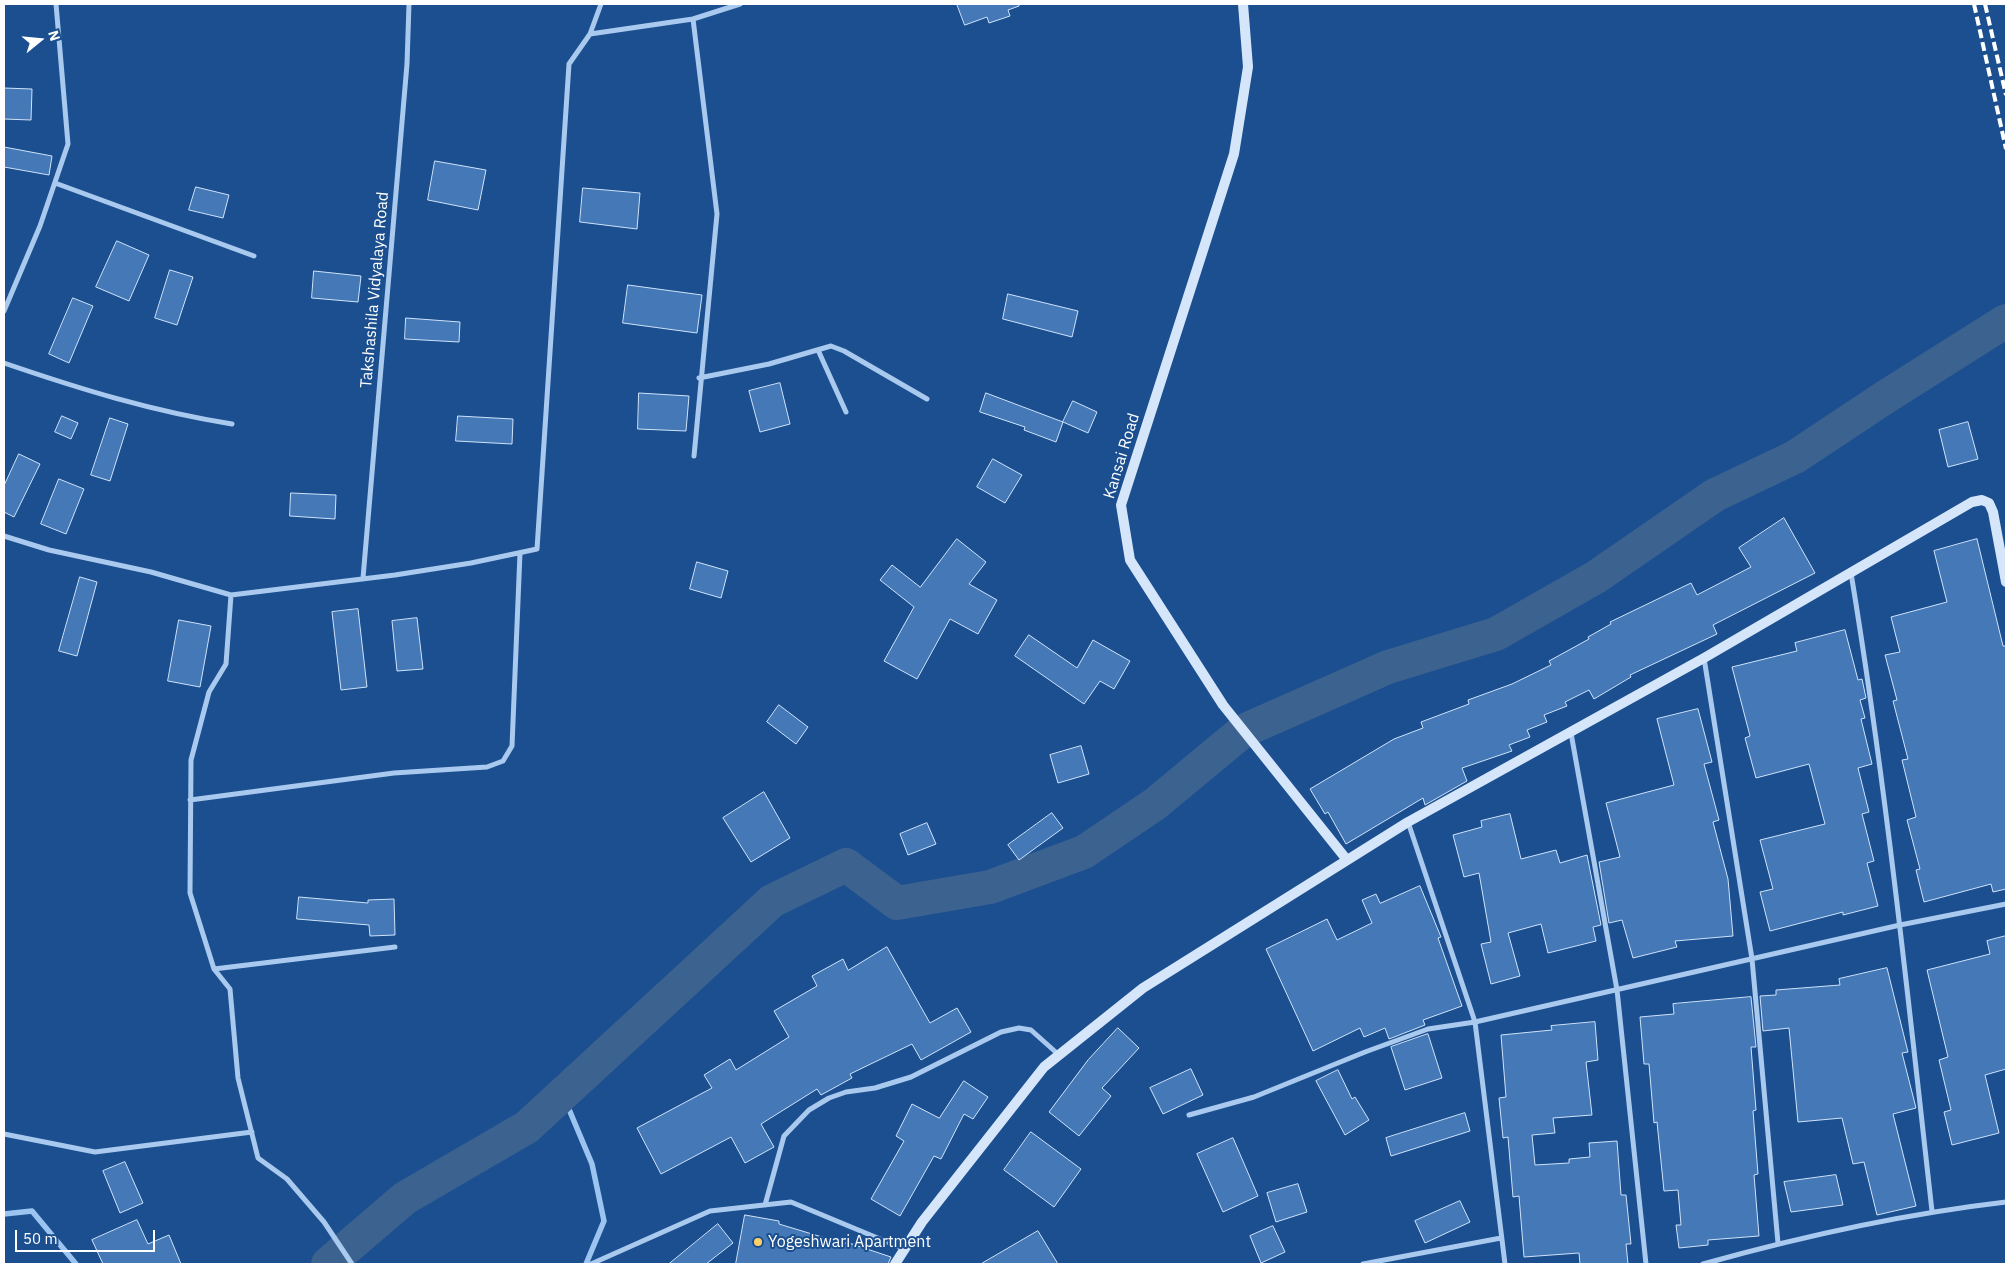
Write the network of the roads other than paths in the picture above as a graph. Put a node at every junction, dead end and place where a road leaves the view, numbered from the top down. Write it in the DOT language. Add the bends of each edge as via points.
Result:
graph roads {
  1 [pos="56,4"];
  2 [pos="409,4"];
  3 [pos="600,4"];
  4 [pos="740,4"];
  5 [pos="1243,4"];
  6 [pos="693,19"];
  7 [pos="590,34"];
  8 [pos="55,183"];
  9 [pos="254,256"];
  10 [pos="4,311"];
  11 [pos="818,350"];
  12 [pos="4,362"];
  13 [pos="700,378"];
  14 [pos="927,399"];
  15 [pos="846,412"];
  16 [pos="232,424"];
  17 [pos="694,456"];
  18 [pos="4,536"];
  19 [pos="520,553"];
  20 [pos="1851,573"];
  21 [pos="363,578"];
  22 [pos="2006,582"];
  23 [pos="231,595"];
  24 [pos="1704,658"];
  25 [pos="1571,733"];
  26 [pos="190,800"];
  27 [pos="1408,822"];
  28 [pos="1347,860"];
  29 [pos="2006,904"];
  30 [pos="1900,925"];
  31 [pos="395,947"];
  32 [pos="1752,959"];
  33 [pos="214,969"];
  34 [pos="1617,990"];
  35 [pos="1475,1022"];
  36 [pos="1059,1055"];
  37 [pos="1189,1115"];
  38 [pos="252,1132"];
  39 [pos="4,1134"];
  40 [pos="2006,1202"];
  41 [pos="765,1205"];
  42 [pos="1932,1211"];
  43 [pos="1501,1238"];
  44 [pos="1778,1243"];
  45 [pos="904,1249"];
  46 [pos="352,1264"];
  47 [pos="591,1264"];
  48 [pos="895,1264"];
  49 [pos="1363,1264"];
  50 [pos="1505,1264"];
  51 [pos="1646,1264"];
  52 [pos="1704,1264"];
  1 -- 8 [label="street" via="68,144"];
  2 -- 21 [label="street, Takshashila Vidyalaya Road" via="407,64"];
  3 -- 7 [label="street"];
  4 -- 6 [label="street"];
  5 -- 28 [label="street, Kansai Road" via="1248,67 1234,154 1121,505 1130,560 1223,705"];
  6 -- 7 [label="street"];
  6 -- 13 [label="street" via="717,214"];
  7 -- 19 [label="street" via="569,64 537,549"];
  8 -- 9 [label="street"];
  8 -- 10 [label="street"];
  11 -- 13 [label="street"];
  11 -- 14 [label="street" via="831,346 844,351"];
  11 -- 15 [label="street"];
  12 -- 16 [label="street" via="87,392 183,416"];
  13 -- 17 [label="street"];
  18 -- 23 [label="street"];
  19 -- 21 [label="street"];
  19 -- 26 [label="street" via="512,746 503,762 487,767 394,773"];
  20 -- 22 [label="street" via="1972,502 1982,500 1989,503 1993,512"];
  20 -- 24 [label="street"];
  20 -- 30 [label="street" via="1869,681"];
  21 -- 23 [label="street"];
  23 -- 26 [label="street" via="226,664 209,692 191,760"];
  24 -- 25 [label="street"];
  24 -- 32 [label="street"];
  25 -- 27 [label="street"];
  25 -- 34 [label="street"];
  26 -- 33 [label="street" via="190,893"];
  27 -- 28 [label="street"];
  27 -- 35 [label="street"];
  28 -- 36 [label="street" via="1143,988"];
  29 -- 30 [label="street"];
  30 -- 32 [label="street"];
  30 -- 42 [label="street"];
  31 -- 33 [label="street"];
  32 -- 34 [label="street"];
  32 -- 44 [label="street"];
  33 -- 38 [label="street" via="230,989 238,1078"];
  34 -- 35 [label="street"];
  34 -- 51 [label="street"];
  35 -- 37 [label="street" via="1428,1029 1254,1098"];
  35 -- 43 [label="street"];
  36 -- 41 [label="street" via="1031,1030 1019,1028 976,1043 911,1077 829,1098 809,1110 784,1136"];
  36 -- 45 [label="street" via="1044,1067"];
  38 -- 39 [label="street" via="95,1152"];
  38 -- 46 [label="street" via="258,1158 287,1179 324,1222"];
  40 -- 42 [label="street"];
  41 -- 45 [label="street" via="791,1202"];
  41 -- 47 [label="street" via="710,1211"];
  42 -- 44 [label="street"];
  43 -- 49 [label="street"];
  43 -- 50 [label="street"];
  44 -- 52 [label="street"];
  45 -- 48 [label="street"];
}
